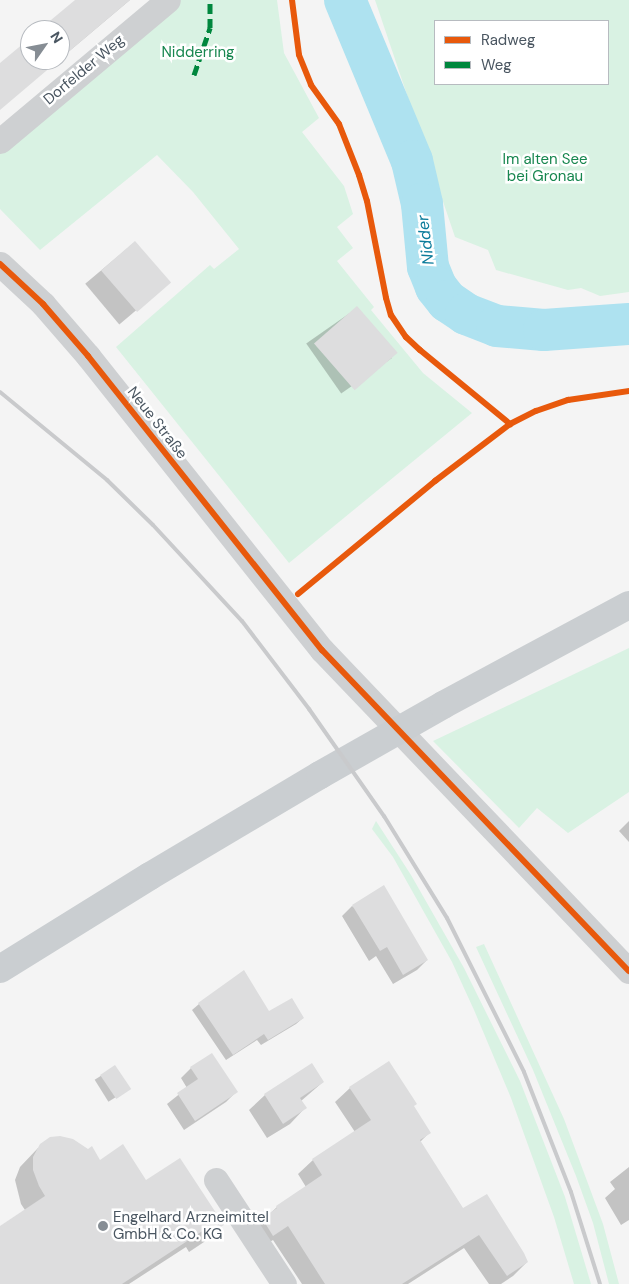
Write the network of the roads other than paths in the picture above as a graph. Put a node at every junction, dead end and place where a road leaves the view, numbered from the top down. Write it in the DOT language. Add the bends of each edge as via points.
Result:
graph roads {
  1 [pos="168,0"];
  2 [pos="0,141"];
  3 [pos="0,264"];
  4 [pos="629,605"];
  5 [pos="0,969"];
  6 [pos="629,971"];
  7 [pos="216,1180"];
  8 [pos="284,1284"];
  1 -- 2 [label="street, Dorfelder Weg"];
  3 -- 6 [label="street, Neue Straße" via="43,304 88,356 285,606 354,686"];
  4 -- 5 [label="main road" via="320,775"];
  7 -- 8 [label="street"];
}
